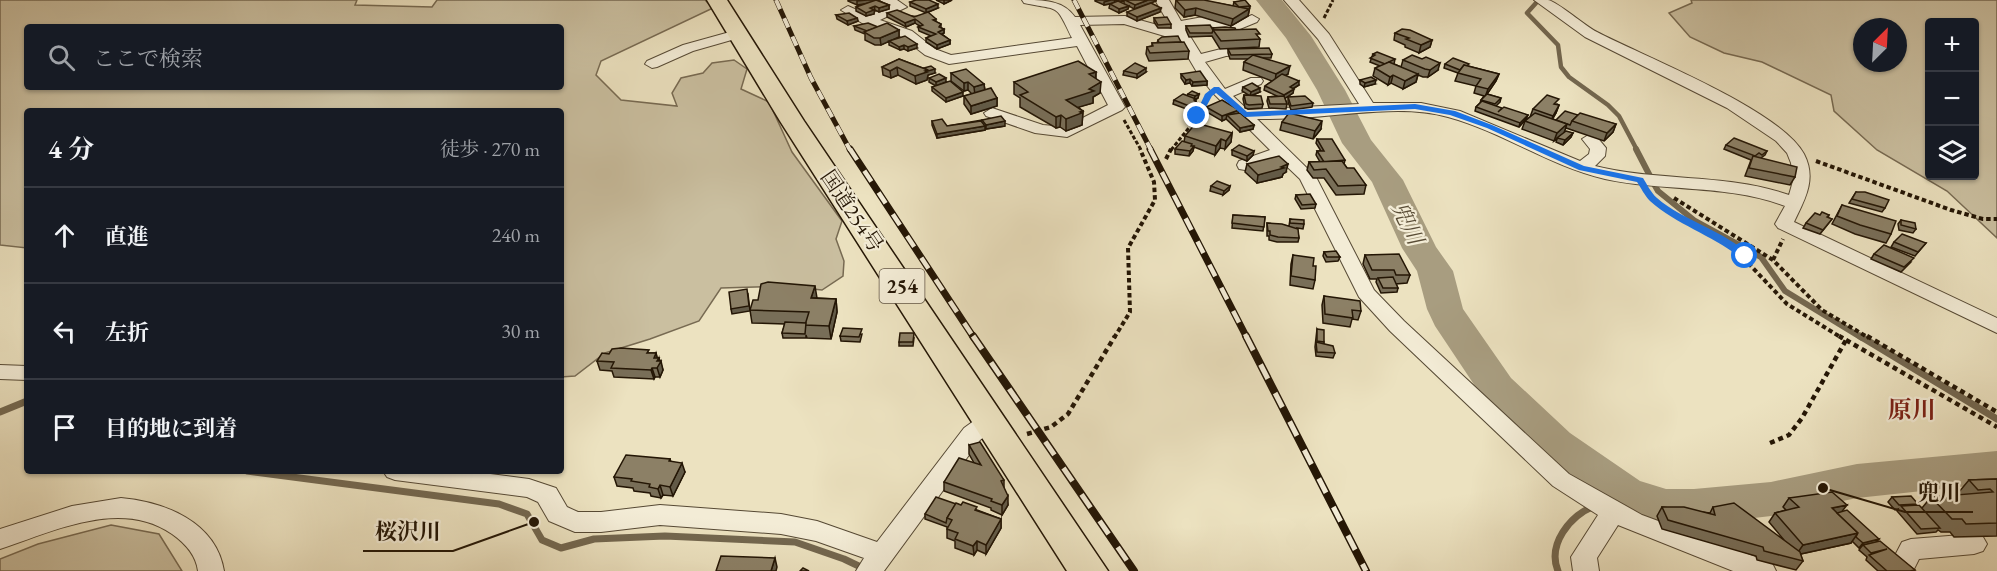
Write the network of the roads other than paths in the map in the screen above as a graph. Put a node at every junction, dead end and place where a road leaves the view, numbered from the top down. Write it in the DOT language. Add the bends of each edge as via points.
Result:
graph roads {
  1 [pos="717,0"];
  2 [pos="887,0"];
  3 [pos="1029,0"];
  4 [pos="1162,0"];
  5 [pos="1291,0"];
  6 [pos="1562,0"];
  7 [pos="1544,2"];
  8 [pos="848,10"];
  9 [pos="1252,19"];
  10 [pos="867,20"];
  11 [pos="1071,21"];
  12 [pos="1180,32"];
  13 [pos="737,34"];
  14 [pos="1081,41"];
  15 [pos="1245,51"];
  16 [pos="1197,60"];
  17 [pos="652,64"];
  18 [pos="1257,81"];
  19 [pos="1220,92"];
  20 [pos="1364,108"];
  21 [pos="992,114"];
  22 [pos="1245,114"];
  23 [pos="1590,139"];
  24 [pos="1282,152"];
  25 [pos="1245,165"];
  26 [pos="1582,168"];
  27 [pos="1794,203"];
  28 [pos="1997,326"];
  29 [pos="0,372"];
  30 [pos="24,373"];
  31 [pos="997,430"];
  32 [pos="419,474"];
  33 [pos="1601,506"];
  34 [pos="0,539"];
  35 [pos="1974,544"];
  36 [pos="1900,562"];
  37 [pos="876,563"];
  38 [pos="211,571"];
  39 [pos="1088,571"];
  40 [pos="1586,571"];
  41 [pos="1763,571"];
  1 -- 13 [label="highway, 国道254号 / 254"];
  2 -- 10 [label="street" via="900,7"];
  3 -- 11 [label="street" via="1058,4 1065,8"];
  4 -- 12 [label="street"];
  5 -- 20 [label="street" via="1318,29"];
  6 -- 7 [label="street"];
  7 -- 27 [label="street" via="1590,34 1773,131 1790,145 1801,170 1803,188"];
  8 -- 10 [label="street"];
  9 -- 12 [label="street" via="1235,27 1203,21"];
  10 -- 14 [label="street" via="907,34 930,52 949,60"];
  11 -- 12 [label="street" via="1116,19"];
  11 -- 14 [label="street"];
  12 -- 16 [label="street"];
  13 -- 17 [label="street" via="688,48"];
  13 -- 31 [label="highway, 国道254号 / 254"];
  14 -- 21 [label="street" via="1118,107 1067,132 1041,130"];
  15 -- 16 [label="street"];
  16 -- 19 [label="street"];
  18 -- 19 [label="street"];
  19 -- 22 [label="street"];
  20 -- 22 [label="street"];
  20 -- 26 [label="street" via="1415,106 1452,113"];
  22 -- 24 [label="street"];
  23 -- 26 [label="street" via="1598,148 1597,156"];
  24 -- 25 [label="street"];
  24 -- 33 [label="street" via="1307,177 1366,293 1396,326 1561,480"];
  26 -- 27 [label="street" via="1640,180 1743,189"];
  27 -- 28 [label="street" via="1784,224"];
  29 -- 30 [label="street"];
  31 -- 37 [label="street" via="972,434"];
  31 -- 39 [label="highway, 国道254号 / 254"];
  32 -- 37 [label="street" via="529,488 547,495 558,514 575,522 660,515 782,524 817,531"];
  33 -- 40 [label="street" via="1584,557"];
  33 -- 41 [label="street" via="1668,537"];
  34 -- 38 [label="street" via="100,508 136,507 174,520 199,542"];
  35 -- 36 [label="street" via="1911,549"];
}
